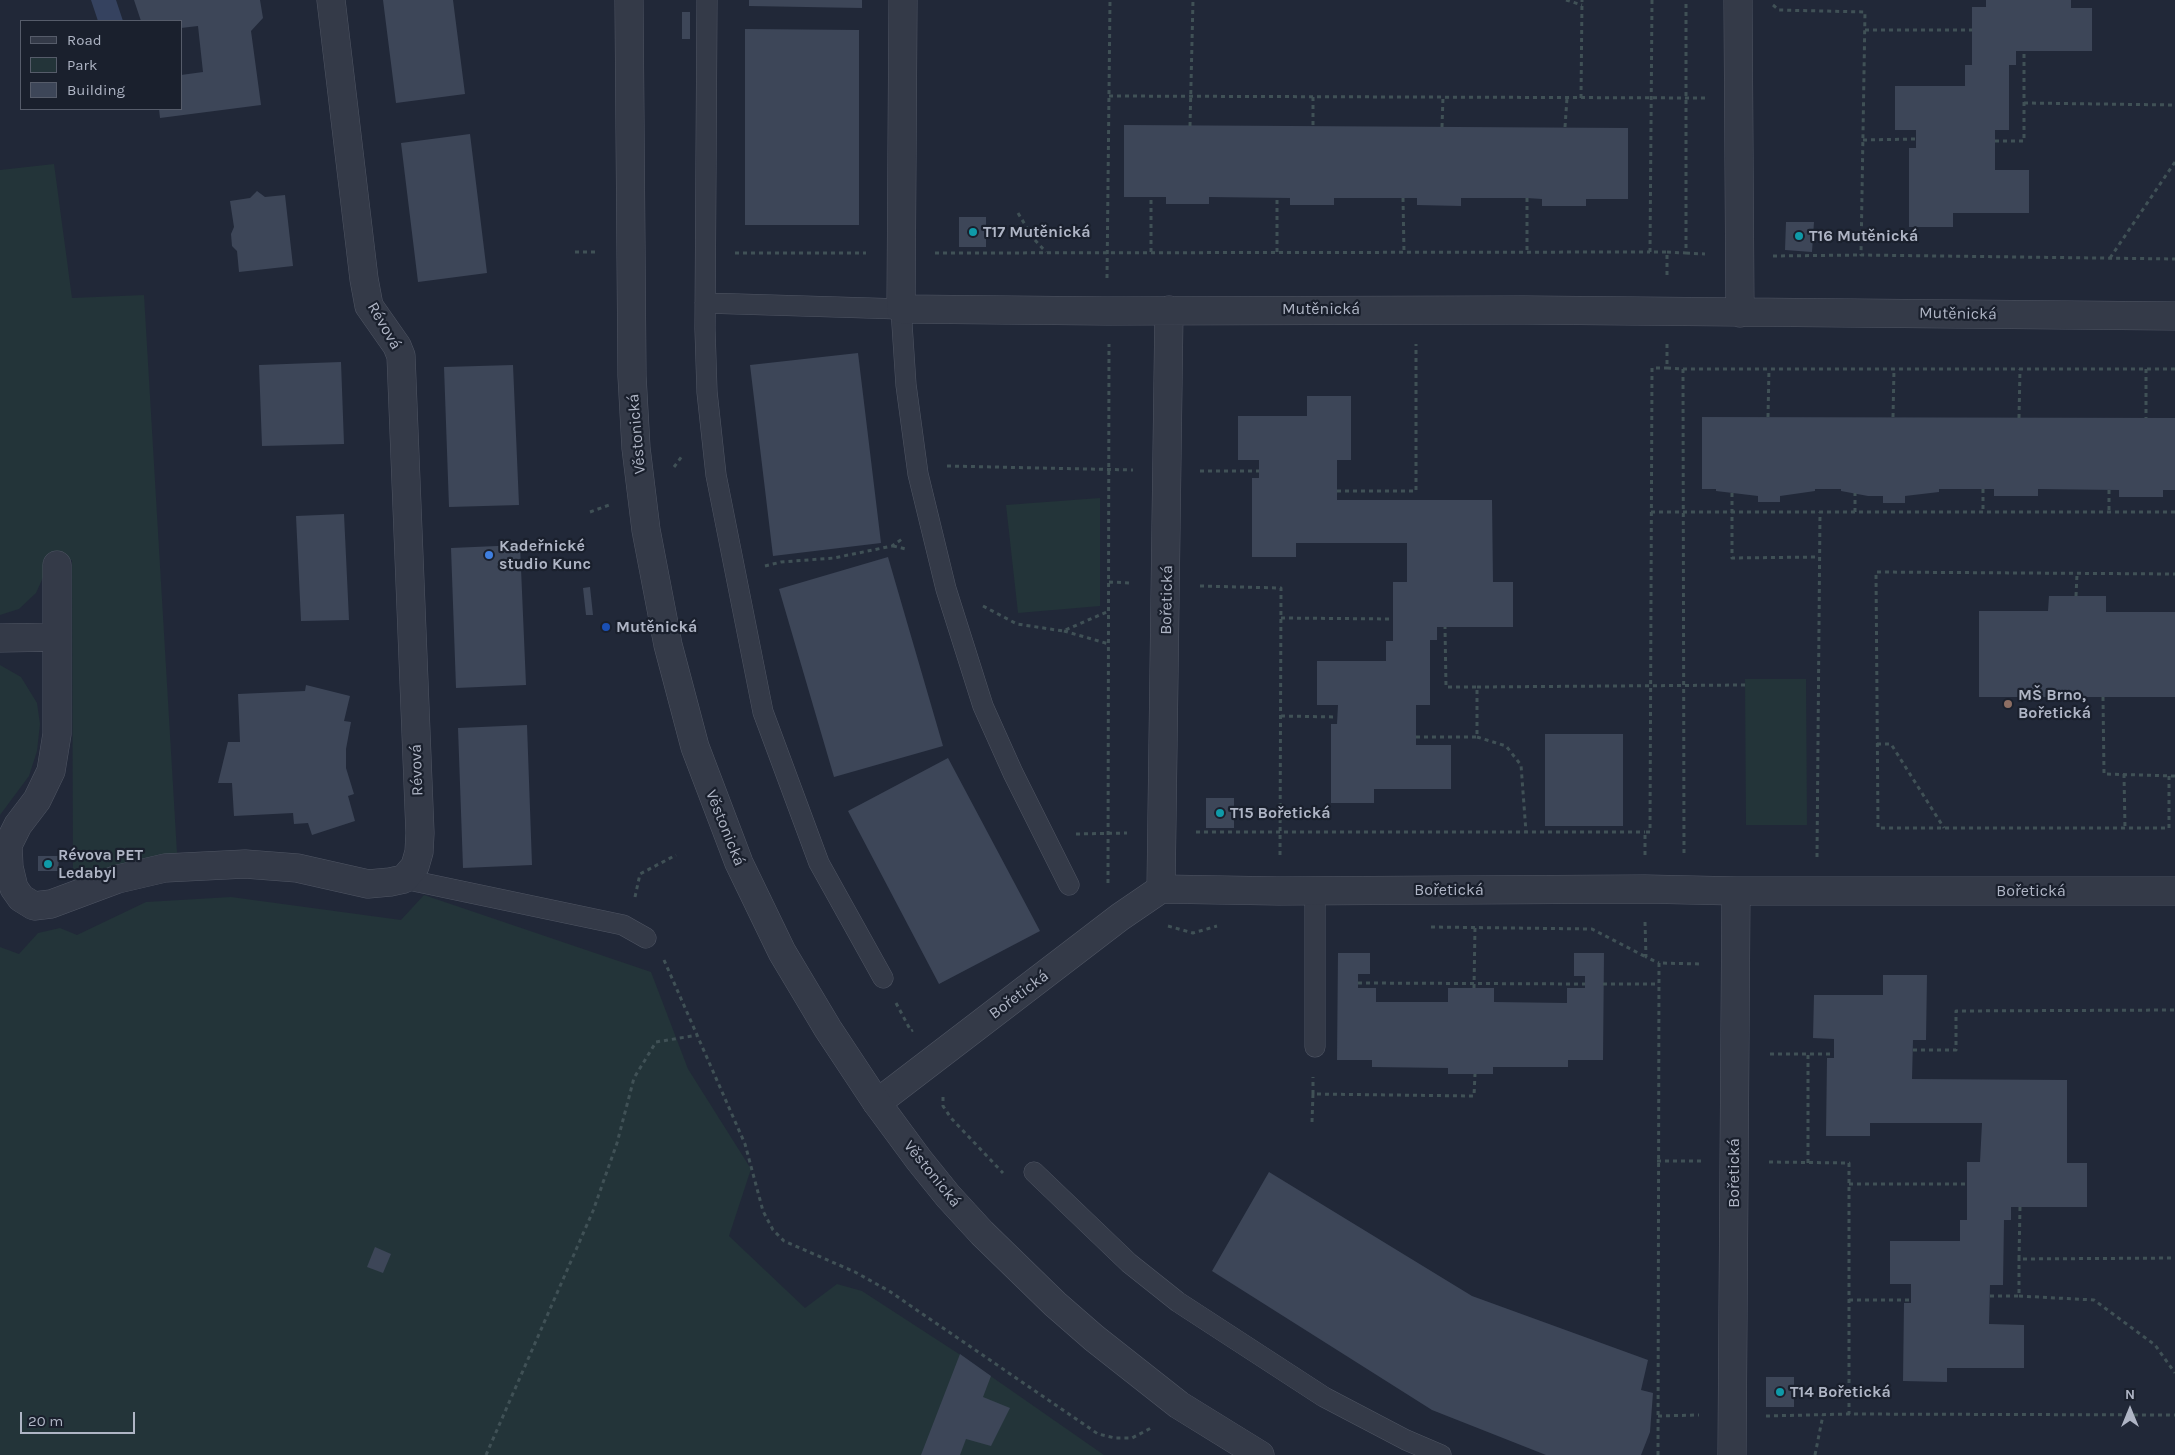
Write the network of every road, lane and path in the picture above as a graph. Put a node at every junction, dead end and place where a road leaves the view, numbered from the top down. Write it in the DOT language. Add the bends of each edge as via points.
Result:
graph roads {
  1 [pos="331,0"];
  2 [pos="629,0"];
  3 [pos="707,0"];
  4 [pos="903,0"];
  5 [pos="1110,0"];
  6 [pos="1193,0"];
  7 [pos="1566,0"];
  8 [pos="1582,0"];
  9 [pos="1652,0"];
  10 [pos="1686,0"];
  11 [pos="1738,0"];
  12 [pos="1771,0"];
  13 [pos="1582,5"];
  14 [pos="1865,30"];
  15 [pos="1972,30"];
  16 [pos="2024,51"];
  17 [pos="1109,96"];
  18 [pos="1193,96"];
  19 [pos="1313,97"];
  20 [pos="1443,97"];
  21 [pos="1567,98"];
  22 [pos="1581,98"];
  23 [pos="1651,98"];
  24 [pos="1685,98"];
  25 [pos="1739,98"];
  26 [pos="2024,104"];
  27 [pos="2175,105"];
  28 [pos="1190,126"];
  29 [pos="1313,126"];
  30 [pos="1442,126"];
  31 [pos="1565,127"];
  32 [pos="1916,139"];
  33 [pos="1863,140"];
  34 [pos="1995,141"];
  35 [pos="2175,162"];
  36 [pos="1151,197"];
  37 [pos="1277,198"];
  38 [pos="1403,198"];
  39 [pos="1527,198"];
  40 [pos="1018,213"];
  41 [pos="575,252"];
  42 [pos="597,252"];
  43 [pos="1046,252"];
  44 [pos="1108,252"];
  45 [pos="1151,252"];
  46 [pos="1277,252"];
  47 [pos="1404,252"];
  48 [pos="1527,252"];
  49 [pos="1650,252"];
  50 [pos="1667,252"];
  51 [pos="707,253"];
  52 [pos="901,253"];
  53 [pos="1861,255"];
  54 [pos="1765,256"];
  55 [pos="2110,258"];
  56 [pos="2175,259"];
  57 [pos="1667,286"];
  58 [pos="705,303"];
  59 [pos="901,309"];
  60 [pos="1170,310"];
  61 [pos="1107,311"];
  62 [pos="1740,313"];
  63 [pos="2175,316"];
  64 [pos="1667,336"];
  65 [pos="1416,343"];
  66 [pos="1667,368"];
  67 [pos="1683,369"];
  68 [pos="1769,369"];
  69 [pos="1894,369"];
  70 [pos="2020,369"];
  71 [pos="2146,369"];
  72 [pos="2175,369"];
  73 [pos="1768,417"];
  74 [pos="1893,417"];
  75 [pos="2019,418"];
  76 [pos="2146,418"];
  77 [pos="946,466"];
  78 [pos="1109,470"];
  79 [pos="1200,471"];
  80 [pos="1259,471"];
  81 [pos="1983,489"];
  82 [pos="2109,490"];
  83 [pos="1337,491"];
  84 [pos="1732,493"];
  85 [pos="1855,493"];
  86 [pos="1651,512"];
  87 [pos="1683,512"];
  88 [pos="1820,512"];
  89 [pos="1855,512"];
  90 [pos="1983,512"];
  91 [pos="2109,512"];
  92 [pos="2175,512"];
  93 [pos="1732,513"];
  94 [pos="928,521"];
  95 [pos="1820,558"];
  96 [pos="57,565"];
  97 [pos="736,574"];
  98 [pos="2077,574"];
  99 [pos="2175,574"];
  100 [pos="1193,582"];
  101 [pos="2076,596"];
  102 [pos="976,602"];
  103 [pos="1109,611"];
  104 [pos="1281,618"];
  105 [pos="1393,619"];
  106 [pos="1446,627"];
  107 [pos="1063,631"];
  108 [pos="57,637"];
  109 [pos="0,638"];
  110 [pos="1109,644"];
  111 [pos="1650,685"];
  112 [pos="1683,685"];
  113 [pos="1745,685"];
  114 [pos="1478,686"];
  115 [pos="2103,698"];
  116 [pos="1280,716"];
  117 [pos="1337,717"];
  118 [pos="1416,737"];
  119 [pos="1478,737"];
  120 [pos="1877,744"];
  121 [pos="2124,774"];
  122 [pos="2169,776"];
  123 [pos="2175,776"];
  124 [pos="1944,828"];
  125 [pos="2125,828"];
  126 [pos="1164,832"];
  127 [pos="1280,832"];
  128 [pos="1526,832"];
  129 [pos="1645,832"];
  130 [pos="1109,833"];
  131 [pos="1072,834"];
  132 [pos="676,855"];
  133 [pos="1645,861"];
  134 [pos="1684,862"];
  135 [pos="1817,863"];
  136 [pos="640,874"];
  137 [pos="404,878"];
  138 [pos="1069,885"];
  139 [pos="1162,889"];
  140 [pos="1279,891"];
  141 [pos="1316,891"];
  142 [pos="1736,891"];
  143 [pos="2175,891"];
  144 [pos="1106,892"];
  145 [pos="1645,912"];
  146 [pos="1166,926"];
  147 [pos="1224,926"];
  148 [pos="1425,927"];
  149 [pos="1475,927"];
  150 [pos="646,938"];
  151 [pos="1646,957"];
  152 [pos="1659,963"];
  153 [pos="1735,964"];
  154 [pos="883,978"];
  155 [pos="1358,983"];
  156 [pos="1585,984"];
  157 [pos="1603,984"];
  158 [pos="1658,984"];
  159 [pos="1474,986"];
  160 [pos="2175,1010"];
  161 [pos="698,1035"];
  162 [pos="1315,1047"];
  163 [pos="1913,1050"];
  164 [pos="1777,1054"];
  165 [pos="1808,1054"];
  166 [pos="1834,1054"];
  167 [pos="1474,1074"];
  168 [pos="877,1103"];
  169 [pos="1312,1122"];
  170 [pos="1765,1161"];
  171 [pos="1808,1163"];
  172 [pos="1034,1172"];
  173 [pos="1850,1184"];
  174 [pos="1967,1184"];
  175 [pos="2020,1207"];
  176 [pos="2175,1258"];
  177 [pos="2020,1259"];
  178 [pos="1990,1296"];
  179 [pos="2019,1296"];
  180 [pos="1849,1300"];
  181 [pos="1911,1300"];
  182 [pos="2175,1373"];
  183 [pos="1179,1405"];
  184 [pos="1849,1414"];
  185 [pos="1700,1415"];
  186 [pos="1823,1415"];
  187 [pos="2175,1415"];
  188 [pos="1658,1416"];
  189 [pos="1762,1416"];
  190 [pos="486,1455"];
  191 [pos="1260,1455"];
  192 [pos="1441,1455"];
  193 [pos="1658,1455"];
  194 [pos="1732,1455"];
  195 [pos="1815,1455"];
  1 -- 137 [label="street, Révová" via="367,297 369,306 401,356 420,833 415,866"];
  2 -- 168 [label="street, Věstonická" via="632,376 636,448 648,543 665,631 695,747 739,863 800,983"];
  3 -- 51 [label="lane"];
  4 -- 52 [label="street"];
  5 -- 17 [label="path"];
  6 -- 18 [label="path"];
  7 -- 13 [label="path"];
  8 -- 13 [label="path"];
  9 -- 23 [label="path"];
  10 -- 24 [label="path"];
  11 -- 25 [label="street"];
  12 -- 14 [label="path" via="1779,10 1865,12"];
  13 -- 22 [label="path"];
  14 -- 15 [label="path"];
  14 -- 33 [label="path"];
  16 -- 26 [label="path"];
  17 -- 18 [label="path"];
  17 -- 44 [label="path"];
  18 -- 19 [label="path"];
  18 -- 28 [label="path"];
  19 -- 20 [label="path"];
  19 -- 29 [label="path"];
  20 -- 21 [label="path"];
  20 -- 30 [label="path"];
  21 -- 22 [label="path"];
  21 -- 31 [label="path"];
  22 -- 23 [label="path"];
  23 -- 24 [label="path"];
  23 -- 49 [label="path"];
  24 -- 25 [label="path"];
  24 -- 50 [label="path" via="1686,253"];
  25 -- 62 [label="street"];
  26 -- 27 [label="path"];
  26 -- 34 [label="path" via="2024,141"];
  32 -- 33 [label="path"];
  33 -- 53 [label="path"];
  35 -- 55 [label="path"];
  36 -- 45 [label="path"];
  37 -- 46 [label="path"];
  38 -- 47 [label="path"];
  39 -- 48 [label="path"];
  40 -- 43 [label="path"];
  41 -- 42 [label="path"];
  43 -- 44 [label="path"];
  43 -- 52 [label="path"];
  44 -- 45 [label="path"];
  44 -- 61 [label="path"];
  45 -- 46 [label="path"];
  46 -- 47 [label="path"];
  47 -- 48 [label="path"];
  48 -- 49 [label="path"];
  49 -- 50 [label="path"];
  50 -- 57 [label="path"];
  51 -- 52 [label="path"];
  51 -- 58 [label="lane"];
  52 -- 59 [label="street"];
  53 -- 54 [label="path"];
  53 -- 55 [label="path"];
  55 -- 56 [label="path"];
  58 -- 59 [label="lane"];
  58 -- 97 [label="lane" via="707,392 716,475"];
  59 -- 61 [label="street, Mutěnická"];
  59 -- 94 [label="lane" via="906,385"];
  60 -- 61 [label="street, Mutěnická"];
  60 -- 62 [label="street, Mutěnická"];
  60 -- 126 [label="street, Bořetická"];
  61 -- 78 [label="path"];
  62 -- 63 [label="street, Mutěnická"];
  64 -- 66 [label="path"];
  65 -- 83 [label="path" via="1416,491"];
  66 -- 67 [label="path"];
  66 -- 86 [label="path" via="1652,368"];
  67 -- 68 [label="path"];
  67 -- 87 [label="path"];
  68 -- 69 [label="path"];
  68 -- 73 [label="path"];
  69 -- 70 [label="path"];
  69 -- 74 [label="path"];
  70 -- 71 [label="path"];
  70 -- 75 [label="path"];
  71 -- 72 [label="path"];
  71 -- 76 [label="path"];
  77 -- 78 [label="path"];
  78 -- 103 [label="path"];
  79 -- 80 [label="path"];
  81 -- 90 [label="path"];
  82 -- 91 [label="path"];
  84 -- 93 [label="path"];
  85 -- 89 [label="path"];
  86 -- 87 [label="path"];
  86 -- 111 [label="path"];
  87 -- 93 [label="path"];
  87 -- 112 [label="path"];
  88 -- 89 [label="path"];
  88 -- 93 [label="path"];
  88 -- 95 [label="path"];
  89 -- 90 [label="path"];
  90 -- 91 [label="path"];
  91 -- 92 [label="path"];
  93 -- 95 [label="path" via="1732,558"];
  94 -- 97 [label="path" via="892,546 834,558 781,562"];
  94 -- 138 [label="lane" via="983,706"];
  95 -- 135 [label="path"];
  96 -- 108 [label="street"];
  97 -- 154 [label="lane" via="762,712 818,863"];
  98 -- 99 [label="path"];
  98 -- 101 [label="path"];
  98 -- 120 [label="path" via="1876,572"];
  100 -- 104 [label="path" via="1202,586 1281,588"];
  102 -- 107 [label="path" via="1017,624"];
  103 -- 107 [label="path"];
  103 -- 110 [label="path"];
  104 -- 105 [label="path"];
  104 -- 116 [label="path"];
  106 -- 114 [label="path" via="1446,686"];
  107 -- 110 [label="path"];
  108 -- 109 [label="street"];
  108 -- 137 [label="street" via="57,734 51,771 8,845 8,867 14,888 21,898 34,906 51,904 118,878 166,868 245,864 297,868 368,884"];
  110 -- 130 [label="path"];
  111 -- 112 [label="path"];
  111 -- 114 [label="path"];
  111 -- 129 [label="path" via="1650,832"];
  112 -- 113 [label="path"];
  112 -- 134 [label="path"];
  114 -- 119 [label="path"];
  115 -- 121 [label="path" via="2104,774"];
  116 -- 117 [label="path"];
  116 -- 127 [label="path"];
  118 -- 119 [label="path"];
  119 -- 128 [label="path" via="1506,746 1521,765"];
  120 -- 124 [label="path" via="1891,744"];
  120 -- 124 [label="path" via="1878,828"];
  121 -- 122 [label="path"];
  121 -- 125 [label="path"];
  122 -- 123 [label="path"];
  122 -- 125 [label="path" via="2169,828"];
  124 -- 125 [label="path"];
  126 -- 127 [label="path"];
  126 -- 130 [label="path"];
  126 -- 139 [label="street, Bořetická"];
  127 -- 128 [label="path"];
  127 -- 140 [label="path"];
  128 -- 129 [label="path"];
  129 -- 133 [label="path"];
  130 -- 131 [label="path"];
  130 -- 144 [label="path"];
  132 -- 136 [label="path"];
  137 -- 150 [label="lane" via="623,925"];
  139 -- 140 [label="street, Bořetická"];
  139 -- 168 [label="street, Bořetická" via="1120,917"];
  140 -- 141 [label="street, Bořetická"];
  141 -- 142 [label="street, Bořetická"];
  141 -- 162 [label="lane"];
  142 -- 143 [label="street, Bořetická"];
  142 -- 153 [label="street, Bořetická"];
  145 -- 151 [label="path"];
  146 -- 147 [label="path" via="1194,933"];
  148 -- 149 [label="path"];
  149 -- 151 [label="path" via="1592,929"];
  149 -- 159 [label="path"];
  150 -- 161 [label="path" via="662,958"];
  151 -- 152 [label="path"];
  152 -- 153 [label="path"];
  152 -- 158 [label="path"];
  153 -- 194 [label="street, Bořetická"];
  155 -- 159 [label="path"];
  156 -- 159 [label="path"];
  157 -- 158 [label="path"];
  158 -- 188 [label="path"];
  160 -- 163 [label="path" via="1956,1012 1956,1050"];
  161 -- 183 [label="path" via="745,1144 763,1211 773,1230 784,1241 855,1272 889,1292 1098,1434 1132,1438 1153,1427"];
  161 -- 190 [label="path" via="656,1042 634,1078 593,1211"];
  164 -- 165 [label="path"];
  165 -- 166 [label="path"];
  165 -- 171 [label="path"];
  167 -- 169 [label="path" via="1474,1096 1312,1094"];
  168 -- 183 [label="street, Věstonická" via="919,1160 982,1233 1055,1304"];
  170 -- 171 [label="path"];
  171 -- 173 [label="path" via="1850,1163"];
  172 -- 192 [label="lane" via="1178,1302 1324,1397"];
  173 -- 174 [label="path"];
  173 -- 180 [label="path"];
  175 -- 177 [label="path"];
  176 -- 177 [label="path"];
  177 -- 179 [label="path"];
  178 -- 179 [label="path"];
  179 -- 182 [label="path" via="2094,1300 2155,1345"];
  180 -- 181 [label="path"];
  180 -- 184 [label="path"];
  183 -- 191 [label="street, Věstonická"];
  184 -- 186 [label="path"];
  184 -- 187 [label="path"];
  185 -- 188 [label="path"];
  186 -- 189 [label="path"];
  186 -- 195 [label="path"];
  188 -- 193 [label="path"];
}
